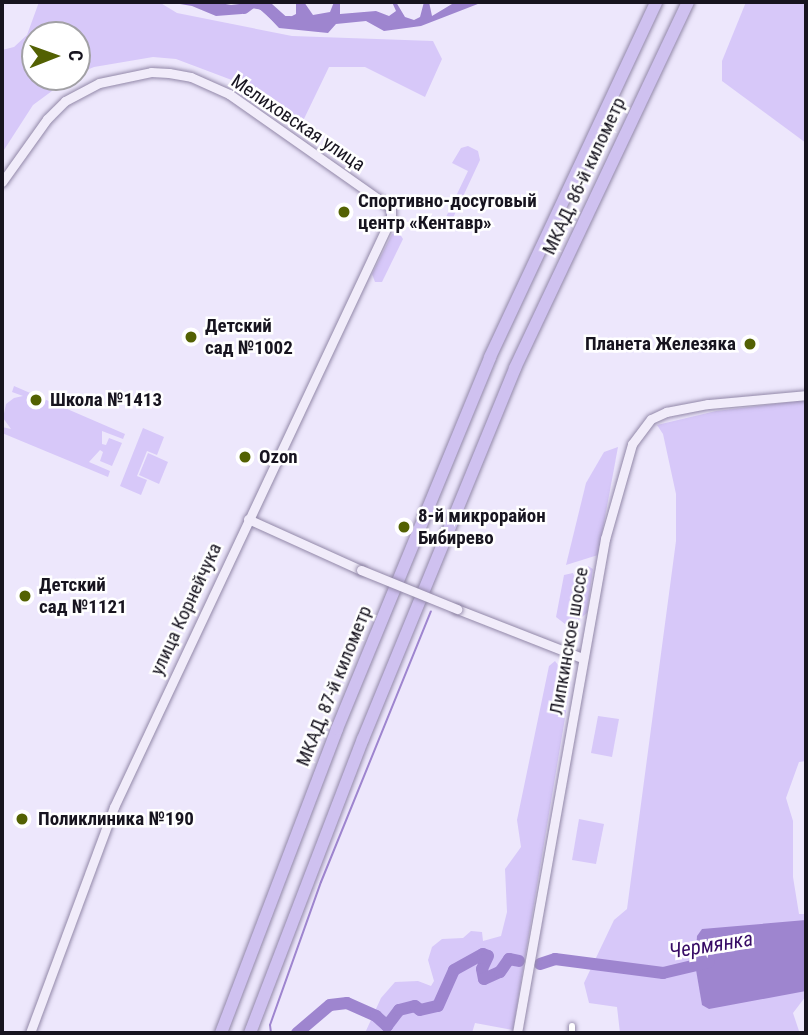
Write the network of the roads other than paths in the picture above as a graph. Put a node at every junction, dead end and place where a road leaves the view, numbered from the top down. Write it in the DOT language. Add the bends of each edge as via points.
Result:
graph roads {
  1 [pos="656,2"];
  2 [pos="688,2"];
  3 [pos="2,182"];
  4 [pos="391,208"];
  5 [pos="490,357"];
  6 [pos="806,395"];
  7 [pos="248,519"];
  8 [pos="582,657"];
  9 [pos="30,1033"];
  10 [pos="221,1033"];
  11 [pos="250,1033"];
  12 [pos="517,1033"];
  1 -- 5 [label="highway, МКАД, 86-й километр"];
  2 -- 11 [label="highway, МКАД, 86-й километр" via="515,368 368,726"];
  3 -- 4 [label="street, Мелиховская улица" via="47,118 65,102 99,83 151,72 191,77 229,94"];
  4 -- 7 [label="street, улица Корнейчука" via="391,218"];
  5 -- 10 [label="highway, МКАД, 87-й километр" via="337,729"];
  6 -- 8 [label="street, Липкинское шоссе" via="690,407 656,416 642,428 615,496"];
  7 -- 8 [label="street, bridge" via="361,570"];
  7 -- 9 [label="street, улица Корнейчука" via="114,807"];
  8 -- 12 [label="street, Липкинское шоссе"];
}
